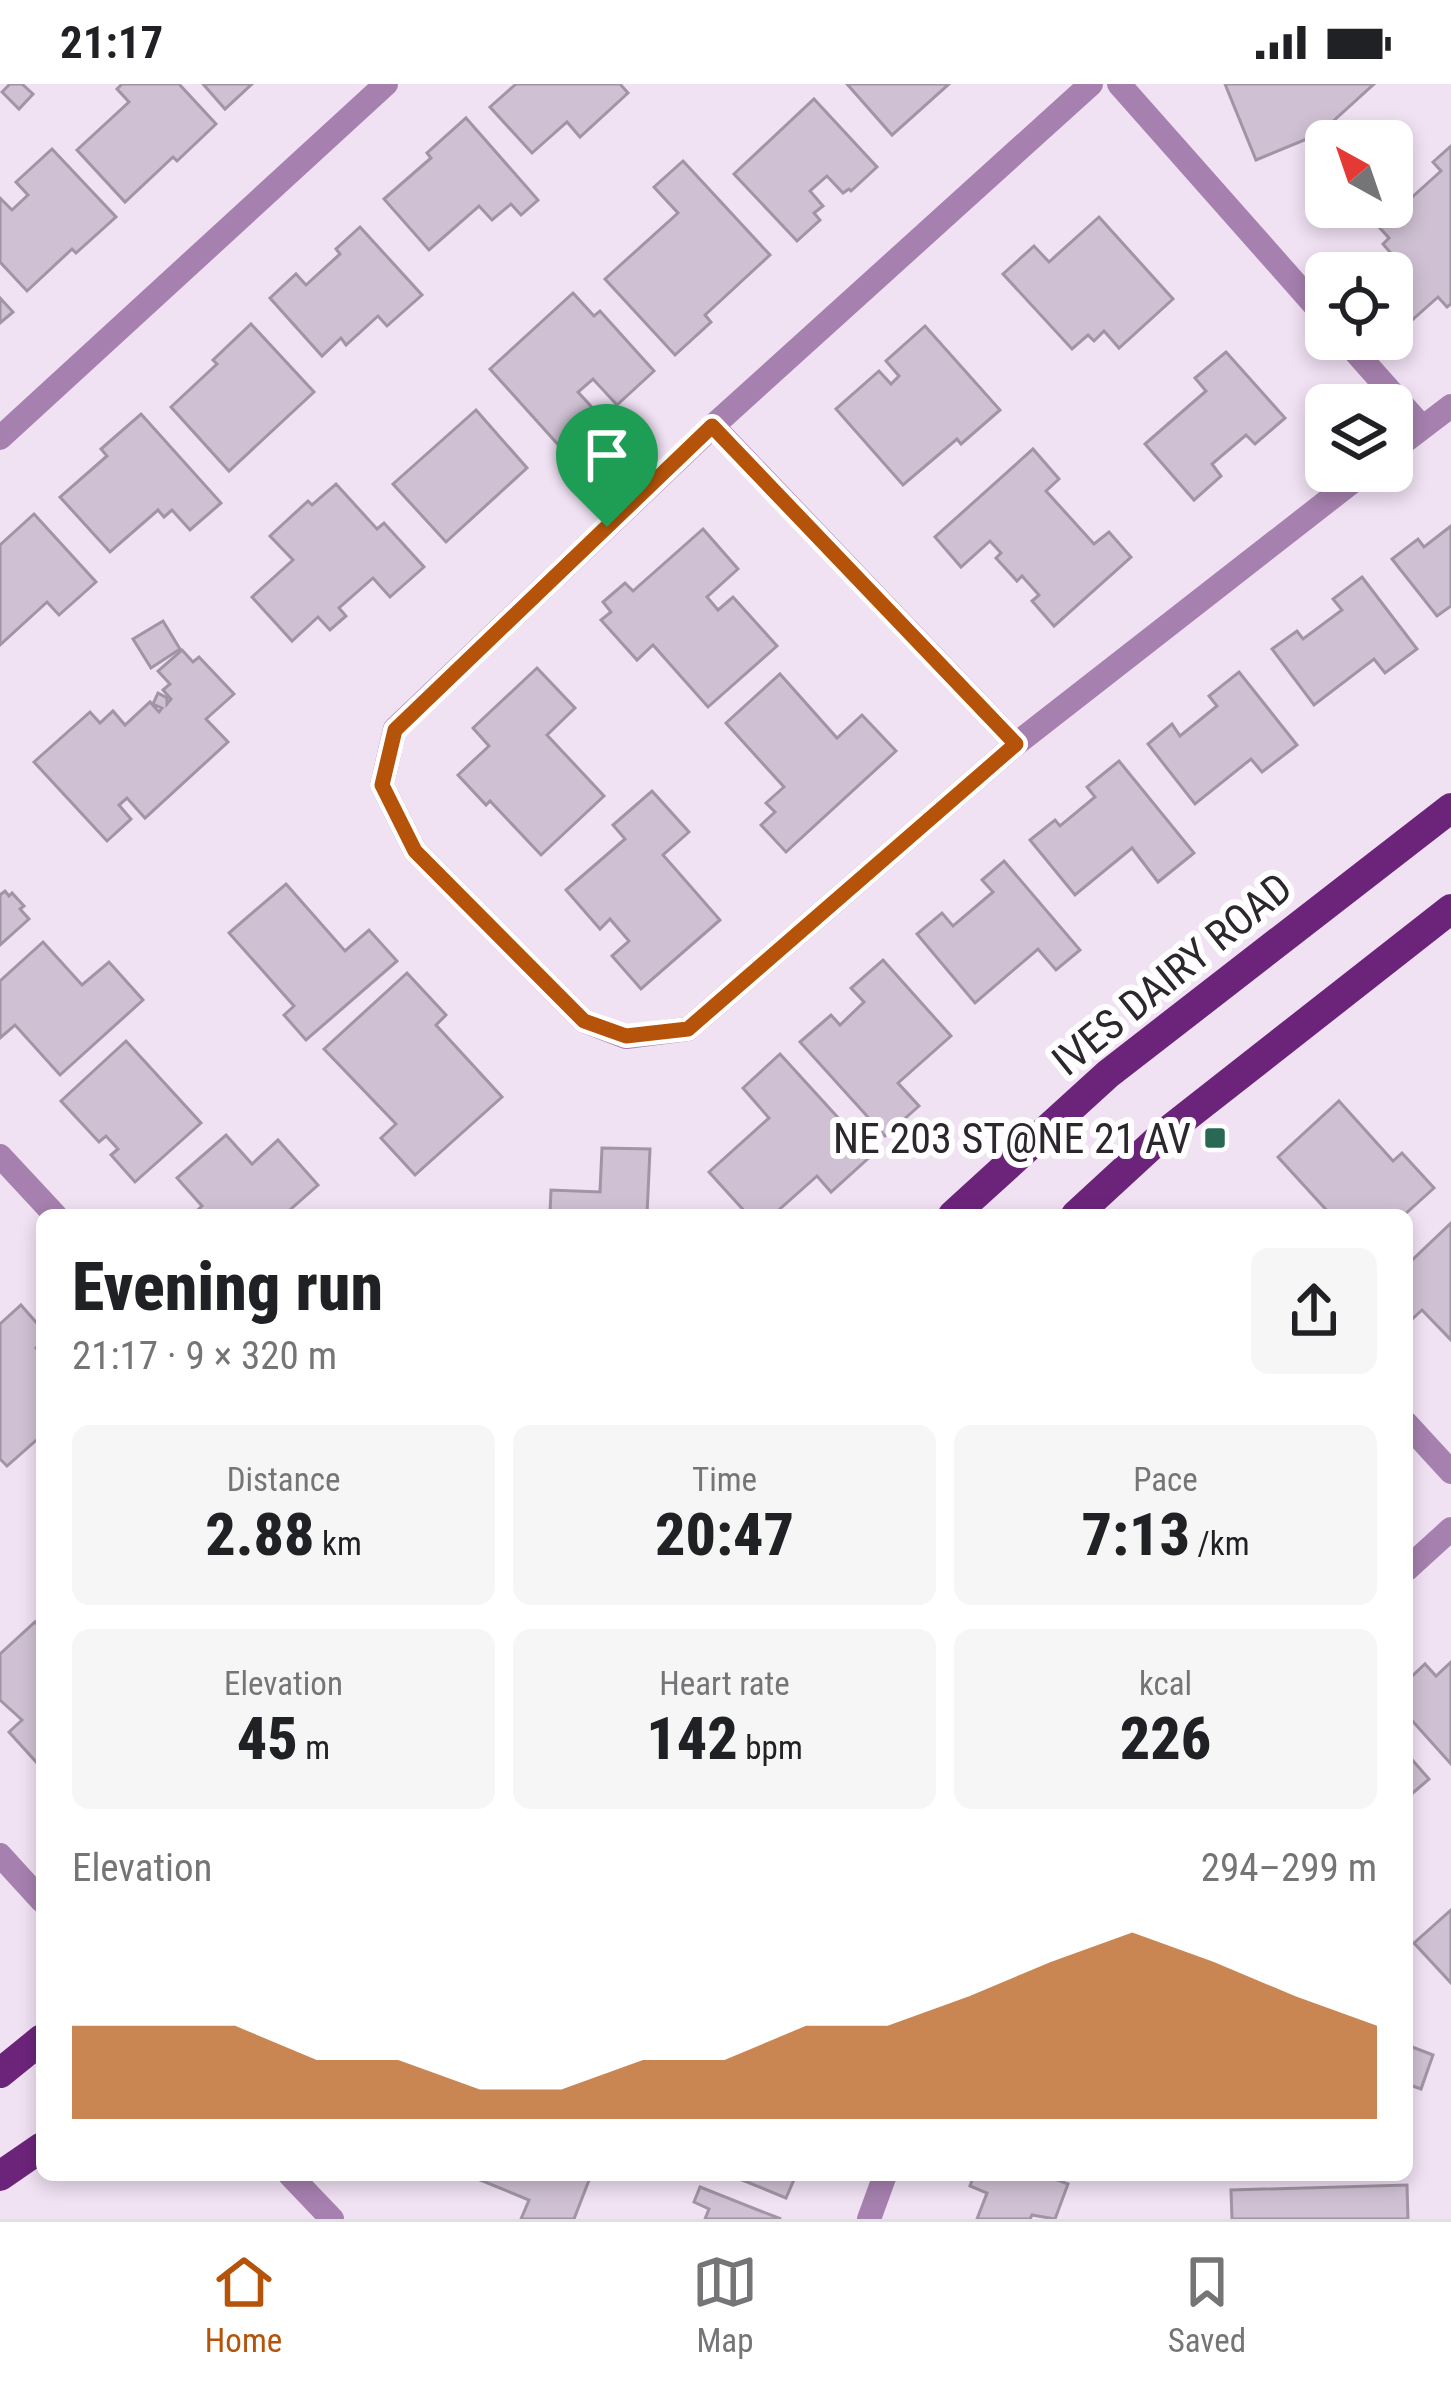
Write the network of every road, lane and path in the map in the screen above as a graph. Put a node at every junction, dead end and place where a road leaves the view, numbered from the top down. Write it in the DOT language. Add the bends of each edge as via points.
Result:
graph roads {
  1 [pos="386,84"];
  2 [pos="1091,84"];
  3 [pos="1119,84"];
  4 [pos="1305,294"];
  5 [pos="1362,360"];
  6 [pos="1451,406"];
  7 [pos="712,426"];
  8 [pos="1422,428"];
  9 [pos="1413,435"];
  10 [pos="0,438"];
  11 [pos="1339,492"];
  12 [pos="1016,744"];
  13 [pos="1451,808"];
  14 [pos="1451,909"];
  15 [pos="0,1156"];
  16 [pos="49,1209"];
  17 [pos="960,1209"];
  18 [pos="1083,1209"];
  19 [pos="1413,1431"];
  20 [pos="1451,1472"];
  21 [pos="1451,1529"];
  22 [pos="1413,1564"];
  23 [pos="0,1855"];
  24 [pos="36,1894"];
  25 [pos="36,2044"];
  26 [pos="0,2073"];
  27 [pos="36,2151"];
  28 [pos="0,2176"];
  29 [pos="296,2181"];
  30 [pos="883,2181"];
  31 [pos="332,2219"];
  32 [pos="869,2219"];
  1 -- 10 [label="street"];
  2 -- 7 [label="street"];
  3 -- 4 [label="street"];
  5 -- 8 [label="street"];
  6 -- 8 [label="street"];
  7 -- 12 [label="street"];
  7 -- 12 [label="street" via="395,730 382,785 415,851 584,1021 626,1036 688,1029"];
  8 -- 9 [label="street"];
  11 -- 12 [label="street"];
  13 -- 17 [label="main road, IVES DAIRY ROAD" via="1108,1074"];
  14 -- 18 [label="main road" via="1164,1134"];
  15 -- 16 [label="street"];
  19 -- 20 [label="street"];
  21 -- 22 [label="street"];
  23 -- 24 [label="street"];
  25 -- 26 [label="main road"];
  27 -- 28 [label="main road"];
  29 -- 31 [label="street"];
  30 -- 32 [label="street"];
}
